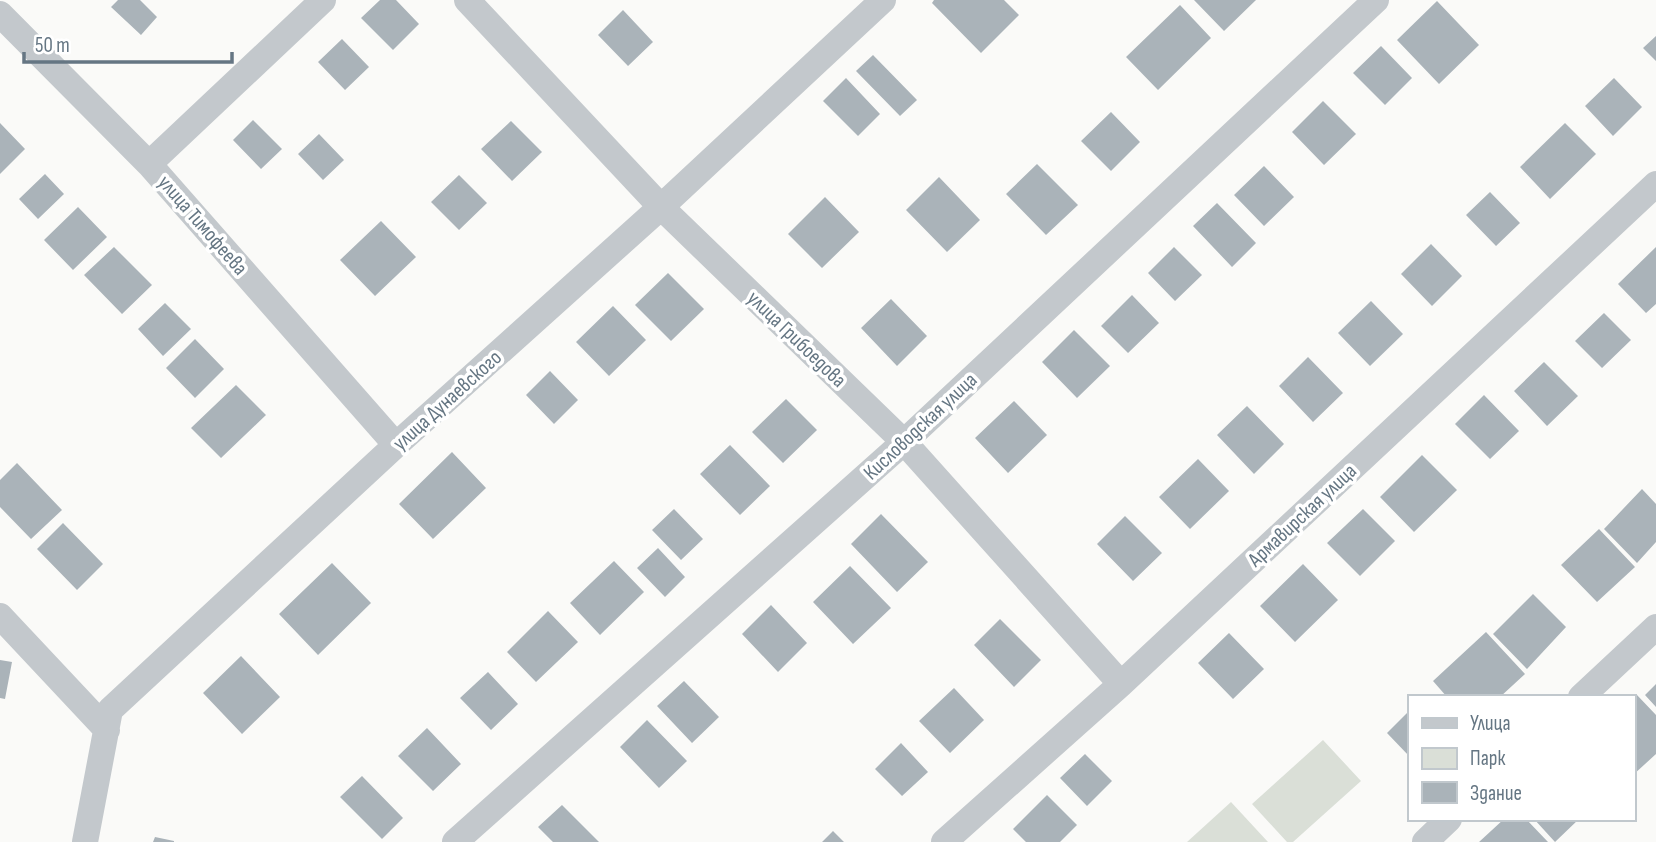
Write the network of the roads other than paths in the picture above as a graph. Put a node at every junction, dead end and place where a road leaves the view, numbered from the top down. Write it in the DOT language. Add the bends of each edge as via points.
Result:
graph roads {
  1 [pos="323,0"];
  2 [pos="467,0"];
  3 [pos="883,0"];
  4 [pos="1376,0"];
  5 [pos="0,14"];
  6 [pos="149,163"];
  7 [pos="1656,184"];
  8 [pos="661,207"];
  9 [pos="904,442"];
  10 [pos="397,445"];
  11 [pos="0,616"];
  12 [pos="1656,627"];
  13 [pos="1121,684"];
  14 [pos="1583,695"];
  15 [pos="107,730"];
  16 [pos="1447,821"];
  17 [pos="85,842"];
  18 [pos="455,842"];
  19 [pos="944,842"];
  20 [pos="1425,842"];
  1 -- 6 [label="street"];
  2 -- 8 [label="street, улица Грибоедова"];
  3 -- 8 [label="street, улица Дунаевского"];
  4 -- 9 [label="street, Кисловодская улица"];
  5 -- 6 [label="street, улица Тимофеева"];
  6 -- 10 [label="street, улица Тимофеева"];
  7 -- 13 [label="street, Армавирская улица"];
  8 -- 9 [label="street, улица Грибоедова"];
  8 -- 10 [label="street, улица Дунаевского"];
  9 -- 13 [label="street, улица Грибоедова"];
  9 -- 18 [label="street, Кисловодская улица"];
  10 -- 15 [label="street, улица Дунаевского" via="110,710"];
  11 -- 15 [label="street"];
  12 -- 14 [label="street"];
  13 -- 19 [label="street, Армавирская улица"];
  15 -- 17 [label="street, улица Дунаевского"];
  16 -- 20 [label="street"];
}
